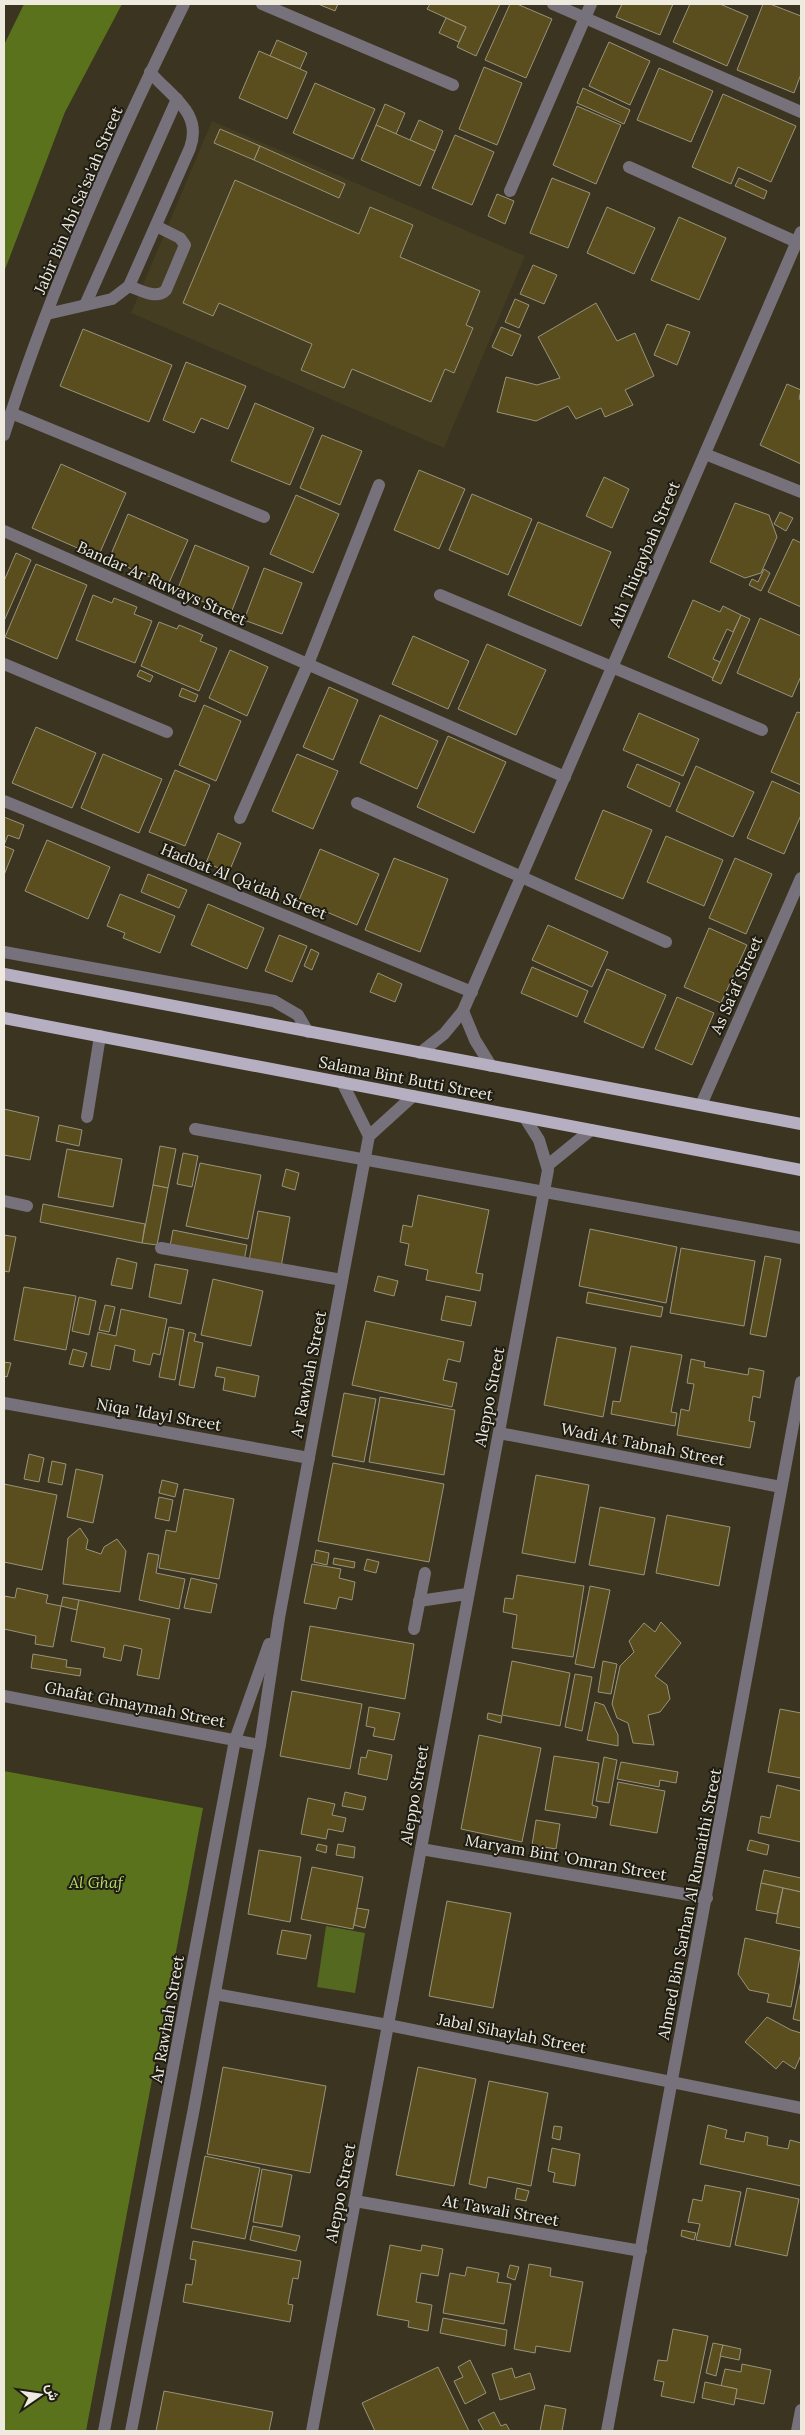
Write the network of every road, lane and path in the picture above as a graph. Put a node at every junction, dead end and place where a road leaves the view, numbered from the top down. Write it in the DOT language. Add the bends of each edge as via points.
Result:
graph roads {
  1 [pos="184,4"];
  2 [pos="262,4"];
  3 [pos="553,4"];
  4 [pos="591,4"];
  5 [pos="585,18"];
  6 [pos="150,72"];
  7 [pos="452,85"];
  8 [pos="177,99"];
  9 [pos="801,112"];
  10 [pos="629,167"];
  11 [pos="510,191"];
  12 [pos="156,226"];
  13 [pos="800,239"];
  14 [pos="129,286"];
  15 [pos="86,303"];
  16 [pos="47,314"];
  17 [pos="11,413"];
  18 [pos="4,435"];
  19 [pos="705,454"];
  20 [pos="379,485"];
  21 [pos="801,492"];
  22 [pos="264,517"];
  23 [pos="4,531"];
  24 [pos="440,595"];
  25 [pos="4,664"];
  26 [pos="308,664"];
  27 [pos="613,667"];
  28 [pos="762,730"];
  29 [pos="167,732"];
  30 [pos="565,777"];
  31 [pos="4,801"];
  32 [pos="357,803"];
  33 [pos="240,818"];
  34 [pos="521,878"];
  35 [pos="801,878"];
  36 [pos="666,942"];
  37 [pos="4,952"];
  38 [pos="4,974"];
  39 [pos="472,992"];
  40 [pos="464,1011"];
  41 [pos="4,1018"];
  42 [pos="308,1032"];
  43 [pos="100,1036"];
  44 [pos="420,1053"];
  45 [pos="491,1066"];
  46 [pos="342,1082"];
  47 [pos="413,1096"];
  48 [pos="701,1106"];
  49 [pos="87,1117"];
  50 [pos="525,1118"];
  51 [pos="801,1124"];
  52 [pos="194,1129"];
  53 [pos="591,1130"];
  54 [pos="369,1136"];
  55 [pos="365,1160"];
  56 [pos="548,1165"];
  57 [pos="801,1170"];
  58 [pos="544,1191"];
  59 [pos="4,1201"];
  60 [pos="27,1206"];
  61 [pos="801,1238"];
  62 [pos="161,1248"];
  63 [pos="342,1280"];
  64 [pos="801,1382"];
  65 [pos="4,1403"];
  66 [pos="498,1432"];
  67 [pos="309,1458"];
  68 [pos="781,1487"];
  69 [pos="425,1573"];
  70 [pos="467,1594"];
  71 [pos="419,1601"];
  72 [pos="279,1618"];
  73 [pos="414,1629"];
  74 [pos="4,1696"];
  75 [pos="235,1740"];
  76 [pos="260,1745"];
  77 [pos="421,1849"];
  78 [pos="706,1898"];
  79 [pos="215,1994"];
  80 [pos="388,2025"];
  81 [pos="672,2082"];
  82 [pos="801,2108"];
  83 [pos="355,2201"];
  84 [pos="641,2251"];
  85 [pos="801,2410"];
  86 [pos="104,2431"];
  87 [pos="131,2431"];
  88 [pos="312,2431"];
  89 [pos="607,2431"];
  90 [pos="797,2431"];
  1 -- 6 [label="street, Jabir Bin Abi Sa'sa'ah Street"];
  2 -- 7 [label="street"];
  3 -- 5 [label="street"];
  4 -- 5 [label="street"];
  5 -- 9 [label="street"];
  5 -- 11 [label="street"];
  6 -- 8 [label="street"];
  6 -- 16 [label="street, Jabir Bin Abi Sa'sa'ah Street"];
  8 -- 12 [label="street" via="190,115 193,140"];
  8 -- 15 [label="street"];
  10 -- 13 [label="street, Ath Thiqaybah Street"];
  12 -- 14 [label="street"];
  12 -- 14 [label="street" via="180,238 185,245 170,282 159,295"];
  13 -- 19 [label="street, Ath Thiqaybah Street"];
  14 -- 15 [label="street" via="112,299"];
  15 -- 16 [label="street"];
  16 -- 17 [label="street, Jabir Bin Abi Sa'sa'ah Street"];
  17 -- 18 [label="street, Jabir Bin Abi Sa'sa'ah Street"];
  17 -- 22 [label="street"];
  19 -- 21 [label="street"];
  19 -- 27 [label="street, Ath Thiqaybah Street"];
  20 -- 26 [label="street"];
  23 -- 26 [label="street, Bandar Ar Ruways Street"];
  24 -- 27 [label="street"];
  25 -- 29 [label="street"];
  26 -- 30 [label="street, Bandar Ar Ruways Street"];
  26 -- 33 [label="street"];
  27 -- 28 [label="street"];
  27 -- 30 [label="street, Ath Thiqaybah Street"];
  30 -- 34 [label="street, Ath Thiqaybah Street"];
  31 -- 39 [label="street, Hadbat Al Qa'dah Street"];
  32 -- 34 [label="street"];
  34 -- 36 [label="street"];
  34 -- 39 [label="street, Ath Thiqaybah Street"];
  35 -- 48 [label="street, As Sa'af Street"];
  37 -- 42 [label="street" via="274,1001 298,1015"];
  38 -- 42 [label="main road, Salama Bint Butti Street"];
  39 -- 40 [label="street, Ath Thiqaybah Street"];
  40 -- 44 [label="street, Ath Thiqaybah Street" via="444,1034"];
  40 -- 45 [label="street" via="475,1040"];
  41 -- 43 [label="main road, Salama Bint Butti Street"];
  42 -- 44 [label="main road, Salama Bint Butti Street"];
  43 -- 46 [label="main road, Salama Bint Butti Street"];
  43 -- 49 [label="street"];
  44 -- 45 [label="main road, Salama Bint Butti Street"];
  45 -- 48 [label="main road, Salama Bint Butti Street"];
  46 -- 47 [label="main road, Salama Bint Butti Street"];
  46 -- 54 [label="street"];
  47 -- 50 [label="main road, Salama Bint Butti Street"];
  47 -- 54 [label="street"];
  48 -- 51 [label="main road, Salama Bint Butti Street"];
  50 -- 53 [label="main road, Salama Bint Butti Street"];
  50 -- 56 [label="street, Aleppo Street" via="539,1140"];
  52 -- 55 [label="street"];
  53 -- 56 [label="street"];
  53 -- 57 [label="main road, Salama Bint Butti Street"];
  54 -- 55 [label="street, Ar Rawhah Street"];
  55 -- 58 [label="street"];
  55 -- 63 [label="street, Ar Rawhah Street"];
  56 -- 58 [label="street, Aleppo Street"];
  58 -- 61 [label="street"];
  58 -- 66 [label="street, Aleppo Street"];
  59 -- 60 [label="street"];
  62 -- 63 [label="street"];
  63 -- 67 [label="street, Ar Rawhah Street"];
  64 -- 68 [label="street, Ahmed Bin Sarhan Al Rumaithi Street"];
  65 -- 67 [label="street, Niqa 'Idayl Street"];
  66 -- 68 [label="street, Wadi At Tabnah Street"];
  66 -- 70 [label="street, Aleppo Street"];
  67 -- 72 [label="street, Ar Rawhah Street"];
  68 -- 78 [label="street, Ahmed Bin Sarhan Al Rumaithi Street"];
  69 -- 71 [label="street"];
  70 -- 71 [label="street"];
  70 -- 77 [label="street, Aleppo Street"];
  71 -- 73 [label="street"];
  72 -- 75 [label="street, Ar Rawhah Street"];
  72 -- 76 [label="street, Ar Rawhah Street"];
  74 -- 75 [label="street, Ghafat Ghnaymah Street"];
  75 -- 76 [label="street, Ghafat Ghnaymah Street"];
  75 -- 86 [label="street, Ar Rawhah Street"];
  76 -- 79 [label="street, Ar Rawhah Street"];
  77 -- 78 [label="street, Maryam Bint 'Omran Street"];
  77 -- 80 [label="street, Aleppo Street"];
  78 -- 81 [label="street, Ahmed Bin Sarhan Al Rumaithi Street"];
  79 -- 80 [label="street, Jabal Sihaylah Street"];
  79 -- 87 [label="street, Ar Rawhah Street"];
  80 -- 81 [label="street, Jabal Sihaylah Street"];
  80 -- 83 [label="street, Aleppo Street"];
  81 -- 82 [label="street, Jabal Sihaylah Street"];
  81 -- 84 [label="street, Ahmed Bin Sarhan Al Rumaithi Street"];
  83 -- 84 [label="street, At Tawali Street"];
  83 -- 88 [label="street, Aleppo Street"];
  84 -- 89 [label="street, Ahmed Bin Sarhan Al Rumaithi Street"];
  85 -- 90 [label="street"];
}
